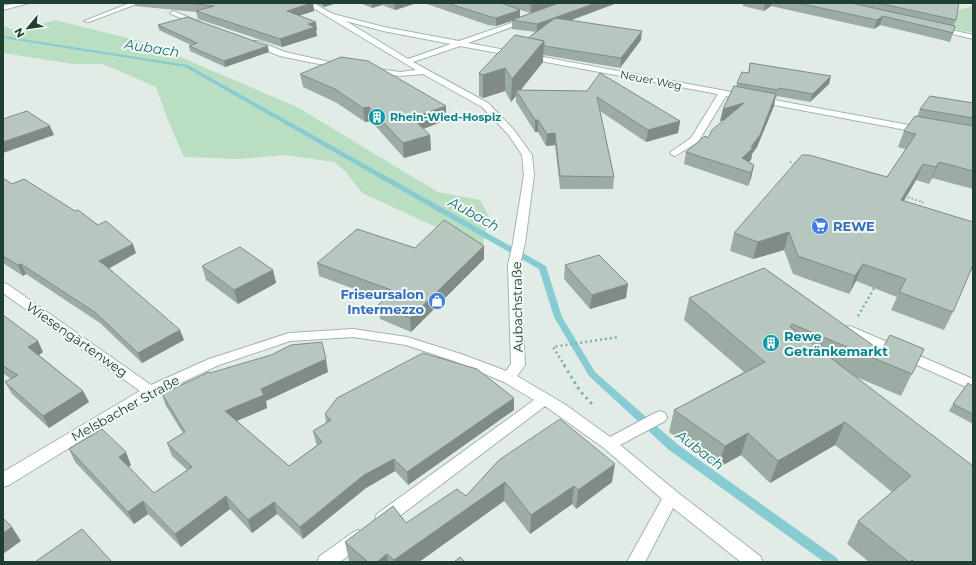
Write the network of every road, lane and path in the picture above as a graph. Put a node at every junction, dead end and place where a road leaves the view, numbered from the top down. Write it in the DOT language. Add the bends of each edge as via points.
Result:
graph roads {
  1 [pos="26,3"];
  2 [pos="136,3"];
  3 [pos="308,3"];
  4 [pos="3,8"];
  5 [pos="173,14"];
  6 [pos="331,15"];
  7 [pos="525,15"];
  8 [pos="87,21"];
  9 [pos="202,24"];
  10 [pos="935,29"];
  11 [pos="973,37"];
  12 [pos="246,40"];
  13 [pos="460,44"];
  14 [pos="406,62"];
  15 [pos="350,68"];
  16 [pos="364,69"];
  17 [pos="424,72"];
  18 [pos="723,93"];
  19 [pos="927,131"];
  20 [pos="675,153"];
  21 [pos="790,162"];
  22 [pos="798,164"];
  23 [pos="900,195"];
  24 [pos="919,208"];
  25 [pos="877,283"];
  26 [pos="3,287"];
  27 [pos="850,330"];
  28 [pos="618,338"];
  29 [pos="508,378"];
  30 [pos="973,385"];
  31 [pos="150,391"];
  32 [pos="545,399"];
  33 [pos="598,410"];
  34 [pos="660,417"];
  35 [pos="609,444"];
  36 [pos="3,480"];
  37 [pos="671,497"];
  38 [pos="326,562"];
  39 [pos="636,562"];
  40 [pos="754,562"];
  1 -- 4 [label="street"];
  2 -- 8 [label="street"];
  3 -- 6 [label="street, Aubachstraße"];
  5 -- 9 [label="street"];
  6 -- 13 [label="street, Neuer Weg" via="383,29"];
  6 -- 14 [label="street, Aubachstraße"];
  7 -- 13 [label="street" via="532,18"];
  10 -- 11 [label="street"];
  12 -- 15 [label="street" via="283,54"];
  13 -- 14 [label="street"];
  13 -- 18 [label="street, Neuer Weg"];
  14 -- 17 [label="street, Aubachstraße"];
  16 -- 17 [label="street" via="400,74"];
  17 -- 29 [label="street, Aubachstraße" via="485,105 511,132 526,155 529,176 514,266 518,365"];
  18 -- 19 [label="street, Neuer Weg"];
  18 -- 20 [label="street" via="695,140"];
  21 -- 22 [label="path"];
  23 -- 24 [label="path" via="923,202"];
  25 -- 27 [label="path"];
  26 -- 31 [label="street, Wiesengärtenweg"];
  27 -- 30 [label="street"];
  28 -- 33 [label="path" via="553,347 580,391"];
  29 -- 31 [label="street, Melsbacher Straße" via="407,341 354,333 289,337 214,362"];
  29 -- 32 [label="street"];
  31 -- 36 [label="street, Melsbacher Straße"];
  32 -- 35 [label="street"];
  32 -- 38 [label="street"];
  34 -- 35 [label="street"];
  35 -- 37 [label="street"];
  37 -- 39 [label="street"];
  37 -- 40 [label="street"];
}
